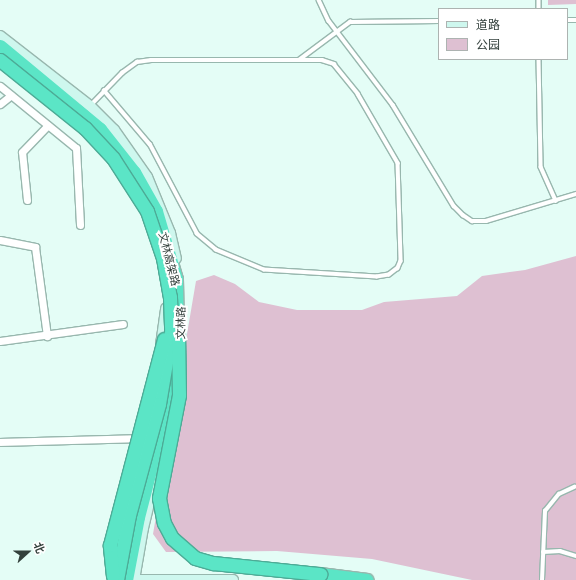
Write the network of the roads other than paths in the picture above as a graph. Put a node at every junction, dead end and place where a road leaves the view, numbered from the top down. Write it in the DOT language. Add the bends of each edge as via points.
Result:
graph roads {
  1 [pos="319,0"];
  2 [pos="438,21"];
  3 [pos="336,30"];
  4 [pos="0,36"];
  5 [pos="0,46"];
  6 [pos="298,60"];
  7 [pos="539,60"];
  8 [pos="0,61"];
  9 [pos="0,86"];
  10 [pos="104,91"];
  11 [pos="11,95"];
  12 [pos="0,104"];
  13 [pos="90,106"];
  14 [pos="48,125"];
  15 [pos="576,194"];
  16 [pos="27,200"];
  17 [pos="556,201"];
  18 [pos="80,225"];
  19 [pos="0,240"];
  20 [pos="123,324"];
  21 [pos="178,332"];
  22 [pos="47,336"];
  23 [pos="0,341"];
  24 [pos="143,438"];
  25 [pos="0,442"];
  26 [pos="574,487"];
  27 [pos="544,552"];
  28 [pos="576,556"];
  29 [pos="114,580"];
  30 [pos="126,580"];
  31 [pos="134,580"];
  32 [pos="138,580"];
  33 [pos="233,580"];
  34 [pos="367,580"];
  35 [pos="542,580"];
  1 -- 3 [label="lane"];
  2 -- 3 [label="lane" via="350,22"];
  3 -- 6 [label="lane"];
  3 -- 17 [label="lane" via="393,105 454,206 463,215 472,221 486,221"];
  4 -- 13 [label="main road, 文林路"];
  5 -- 21 [label="highway, 文林高架路" via="100,130 134,172 156,211 166,241 176,279"];
  6 -- 10 [label="lane" via="137,62"];
  6 -- 10 [label="lane" via="322,60 334,64 358,94 398,163 401,261 398,268 389,275 377,277 264,270 216,250 197,234 150,145"];
  7 -- 17 [label="lane" via="541,167"];
  8 -- 24 [label="main road, 文林路" via="88,133 132,189 157,245 168,297 154,397"];
  8 -- 29 [label="highway, 文林高架路, bridge" via="85,128 126,174 155,229 170,297 171,333 159,404"];
  9 -- 11 [label="street"];
  10 -- 13 [label="lane"];
  11 -- 12 [label="street"];
  11 -- 14 [label="street"];
  13 -- 31 [label="main road, 文林路" via="114,130 147,177 170,233 181,281 178,382 143,528"];
  14 -- 16 [label="street" via="22,152"];
  14 -- 18 [label="street" via="76,148"];
  15 -- 17 [label="lane"];
  19 -- 22 [label="street" via="35,247"];
  20 -- 22 [label="street"];
  21 -- 30 [label="highway, 文林高架路, bridge" via="176,369 171,393 138,517"];
  21 -- 34 [label="highway, bridge" via="179,395 159,498 164,523 172,538 195,558 213,563"];
  22 -- 23 [label="street"];
  24 -- 25 [label="street"];
  24 -- 29 [label="main road, 文林路"];
  26 -- 27 [label="lane" via="559,494 545,511"];
  27 -- 28 [label="lane" via="560,551"];
  27 -- 35 [label="lane"];
  32 -- 33 [label="main road"];
}
